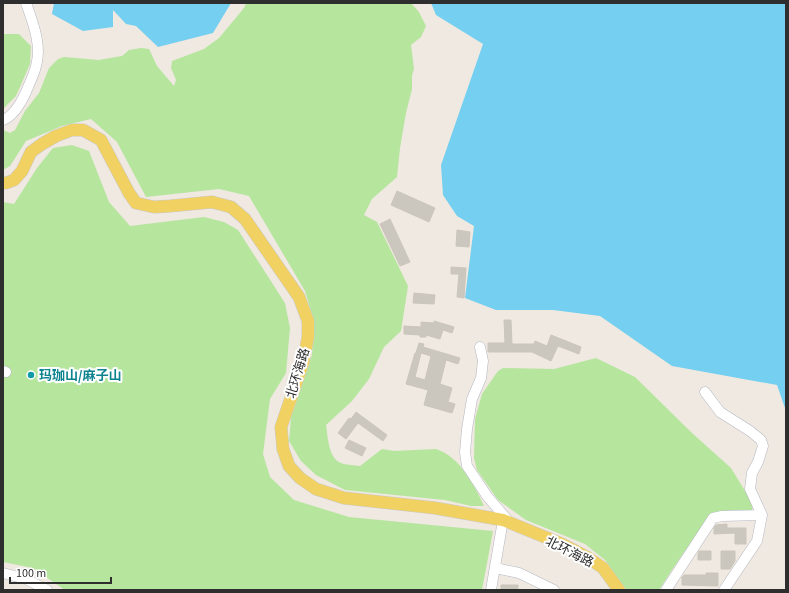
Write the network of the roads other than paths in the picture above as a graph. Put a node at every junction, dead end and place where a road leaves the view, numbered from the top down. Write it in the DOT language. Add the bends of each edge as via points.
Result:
graph roads {
  1 [pos="26,3"];
  2 [pos="3,120"];
  3 [pos="3,182"];
  4 [pos="480,347"];
  5 [pos="705,392"];
  6 [pos="762,515"];
  7 [pos="507,522"];
  8 [pos="495,568"];
  9 [pos="3,573"];
  10 [pos="47,590"];
  11 [pos="491,590"];
  12 [pos="554,590"];
  13 [pos="619,590"];
  14 [pos="666,590"];
  15 [pos="724,590"];
  1 -- 2 [label="lane" via="35,26 37,63 23,98 12,115"];
  3 -- 7 [label="main road, 北环海路" via="14,180 22,171 31,152 42,144 72,130 83,130 101,140 136,202 154,207 212,202 231,207 245,218 299,297 308,321 303,363 281,427 283,449 289,466 300,478 316,489 344,498 435,508"];
  4 -- 7 [label="lane" via="483,361 467,429 467,466"];
  5 -- 6 [label="lane" via="720,412 761,440 763,446 752,473 750,489"];
  6 -- 14 [label="lane" via="713,518"];
  6 -- 15 [label="lane" via="757,541"];
  7 -- 8 [label="lane"];
  7 -- 13 [label="main road, 北环海路" via="587,557 603,568"];
  8 -- 11 [label="lane"];
  8 -- 12 [label="lane" via="520,573"];
  9 -- 10 [label="lane" via="26,579"];
}
